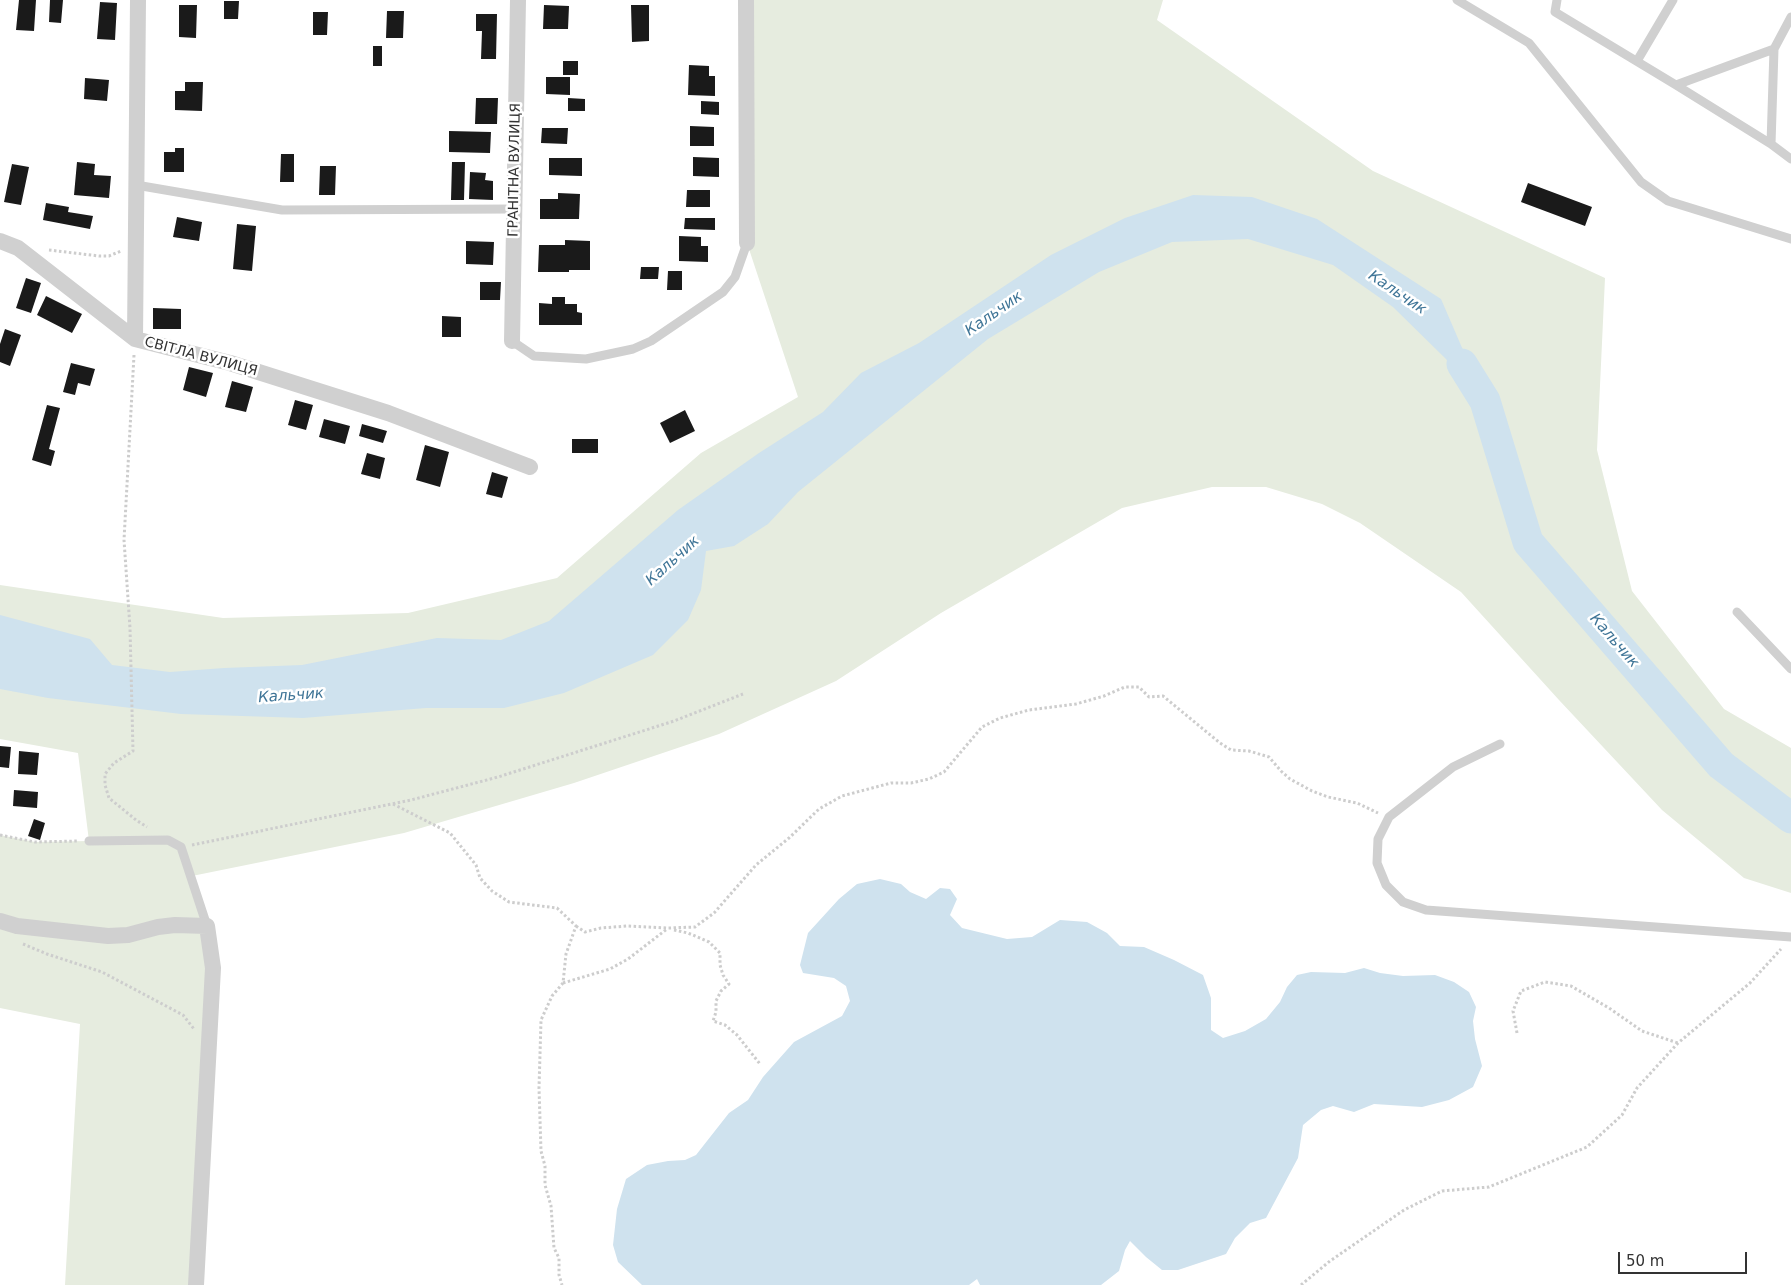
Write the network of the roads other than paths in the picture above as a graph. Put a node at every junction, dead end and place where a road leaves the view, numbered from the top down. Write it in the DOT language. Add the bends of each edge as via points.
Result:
graph roads {
  1 [pos="138,0"];
  2 [pos="518,0"];
  3 [pos="746,0"];
  4 [pos="1457,0"];
  5 [pos="1557,0"];
  6 [pos="1673,0"];
  7 [pos="1791,17"];
  8 [pos="1774,49"];
  9 [pos="1637,61"];
  10 [pos="1676,85"];
  11 [pos="1771,144"];
  12 [pos="1791,159"];
  13 [pos="136,185"];
  14 [pos="514,209"];
  15 [pos="1791,239"];
  16 [pos="0,241"];
  17 [pos="747,243"];
  18 [pos="135,339"];
  19 [pos="512,341"];
  20 [pos="530,466"];
  21 [pos="1737,612"];
  22 [pos="1791,670"];
  23 [pos="1500,744"];
  24 [pos="89,841"];
  25 [pos="0,920"];
  26 [pos="207,926"];
  27 [pos="1791,937"];
  28 [pos="196,1285"];
  1 -- 13 [label="street, СВІТЛА ВУЛИЦЯ"];
  2 -- 14 [label="street, ГРАНІТНА ВУЛИЦЯ"];
  3 -- 17 [label="street"];
  4 -- 15 [label="lane" via="1529,43 1641,182 1668,201"];
  5 -- 9 [label="lane" via="1555,12"];
  6 -- 9 [label="lane"];
  7 -- 8 [label="lane"];
  8 -- 10 [label="lane"];
  8 -- 11 [label="lane"];
  9 -- 10 [label="lane"];
  10 -- 11 [label="lane"];
  11 -- 12 [label="lane"];
  13 -- 14 [label="lane" via="282,210"];
  13 -- 18 [label="street, СВІТЛА ВУЛИЦЯ"];
  14 -- 19 [label="street, ГРАНІТНА ВУЛИЦЯ"];
  16 -- 18 [label="street" via="18,248"];
  17 -- 19 [label="lane" via="735,277 723,292 651,341 633,349 586,360 534,356"];
  18 -- 20 [label="street, СВІТЛА ВУЛИЦЯ" via="230,363 379,410"];
  21 -- 22 [label="lane"];
  23 -- 27 [label="lane" via="1453,766 1389,818 1378,839 1376,863 1386,886 1403,902 1426,910"];
  24 -- 26 [label="lane" via="168,840 181,847"];
  25 -- 26 [label="street" via="17,926 108,936 175,925"];
  26 -- 28 [label="street" via="213,968"];
}
